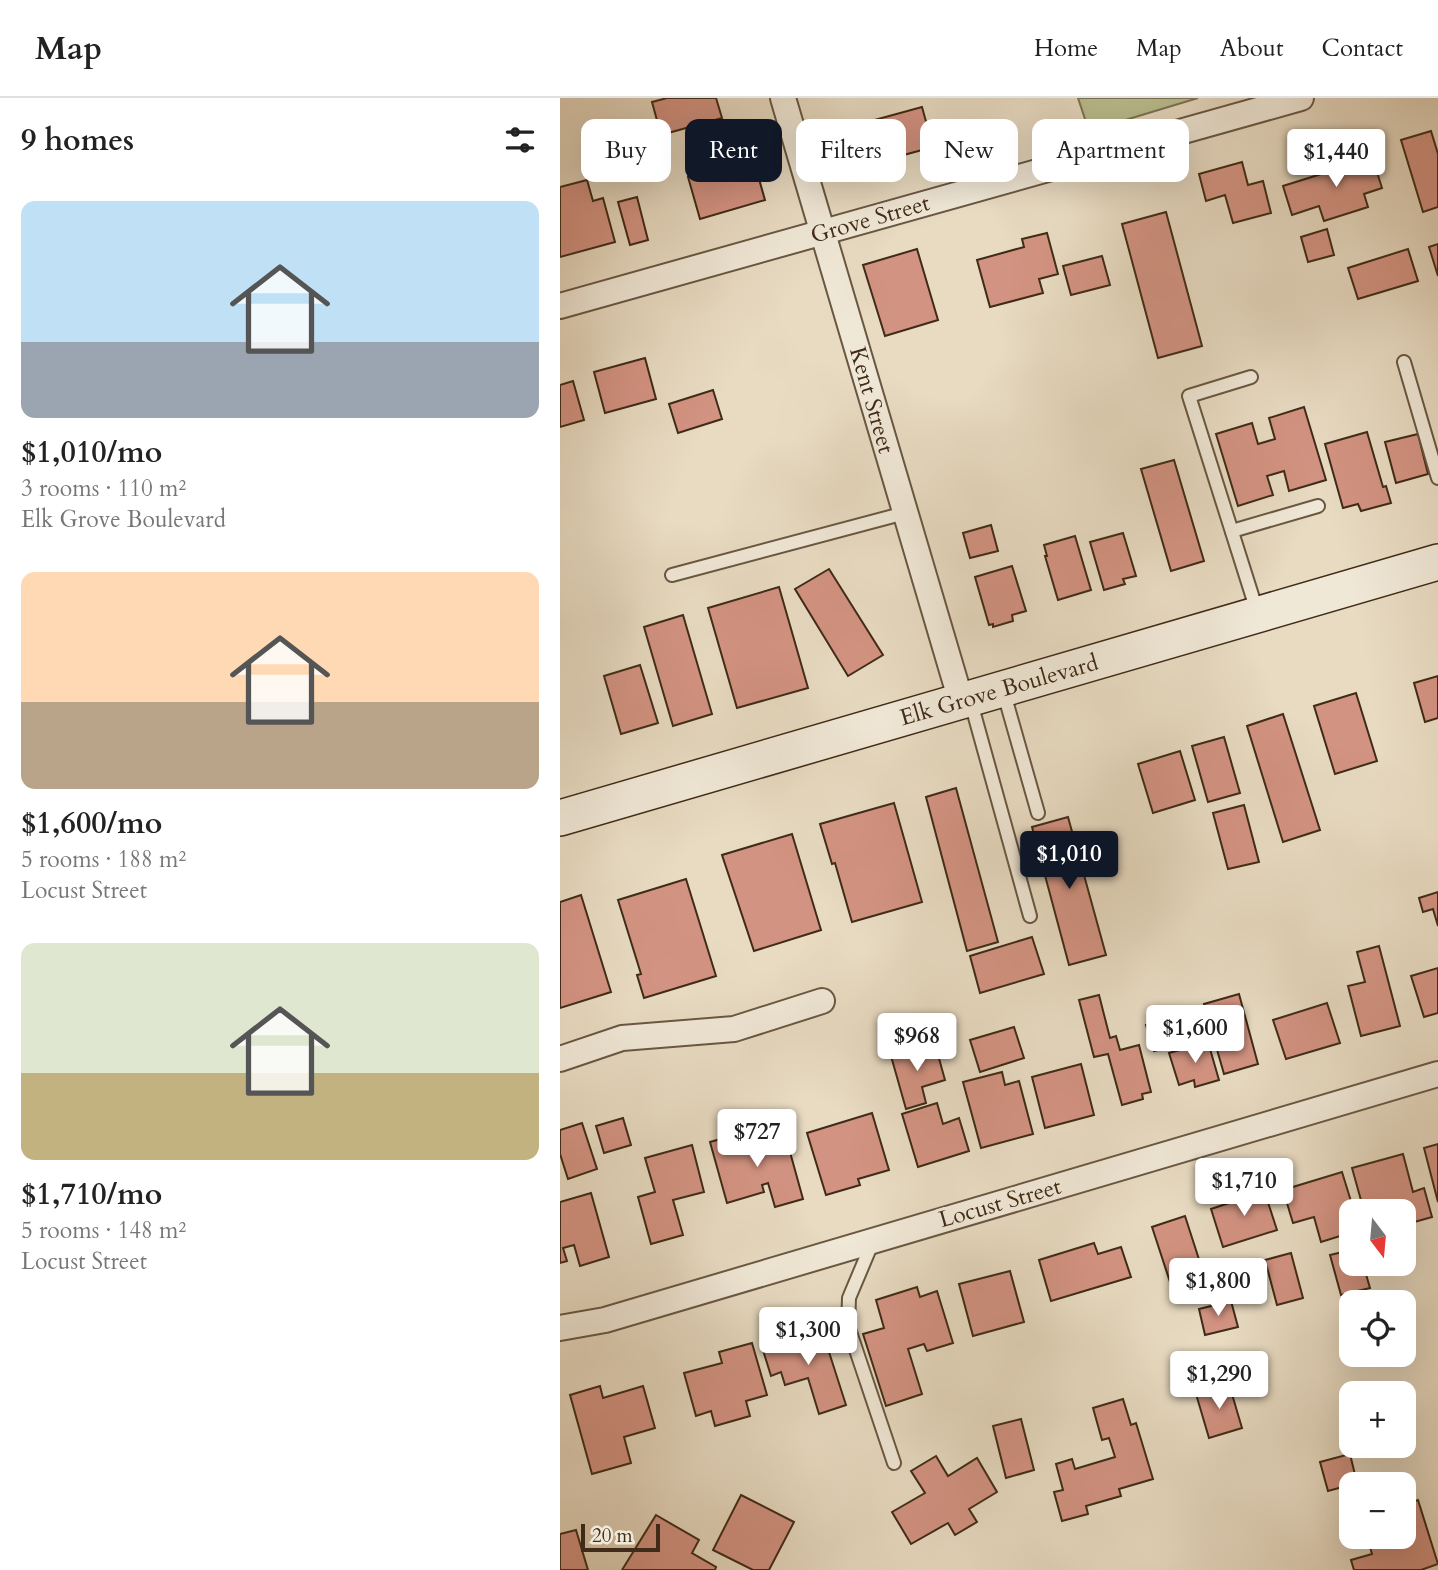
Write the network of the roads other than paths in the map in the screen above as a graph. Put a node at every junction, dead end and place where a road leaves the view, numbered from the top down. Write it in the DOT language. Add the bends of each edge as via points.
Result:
graph roads {
  1 [pos="783,98"];
  2 [pos="1301,98"];
  3 [pos="823,232"];
  4 [pos="560,306"];
  5 [pos="1404,362"];
  6 [pos="1251,377"];
  7 [pos="1438,478"];
  8 [pos="1318,506"];
  9 [pos="905,513"];
  10 [pos="1232,531"];
  11 [pos="1438,562"];
  12 [pos="672,575"];
  13 [pos="1258,615"];
  14 [pos="1003,690"];
  15 [pos="965,700"];
  16 [pos="1038,813"];
  17 [pos="560,818"];
  18 [pos="1030,916"];
  19 [pos="822,1001"];
  20 [pos="560,1059"];
  21 [pos="1438,1074"];
  22 [pos="873,1240"];
  23 [pos="560,1328"];
  24 [pos="894,1462"];
  1 -- 3 [label="street, Kent Street"];
  2 -- 3 [label="street, Grove Street"];
  3 -- 4 [label="street, Grove Street"];
  3 -- 9 [label="street, Kent Street"];
  5 -- 7 [label="lane"];
  6 -- 10 [label="lane" via="1189,396"];
  8 -- 10 [label="lane"];
  9 -- 12 [label="lane"];
  9 -- 15 [label="street, Kent Street"];
  10 -- 13 [label="lane"];
  11 -- 13 [label="main road, Elk Grove Boulevard"];
  13 -- 14 [label="main road, Elk Grove Boulevard"];
  14 -- 15 [label="main road, Elk Grove Boulevard"];
  14 -- 16 [label="lane"];
  15 -- 17 [label="main road, Elk Grove Boulevard"];
  15 -- 18 [label="lane"];
  19 -- 20 [label="street" via="734,1029 622,1038"];
  21 -- 22 [label="street, Locust Street"];
  22 -- 23 [label="street, Locust Street" via="605,1320"];
  22 -- 24 [label="lane" via="849,1298 848,1326"];
}
